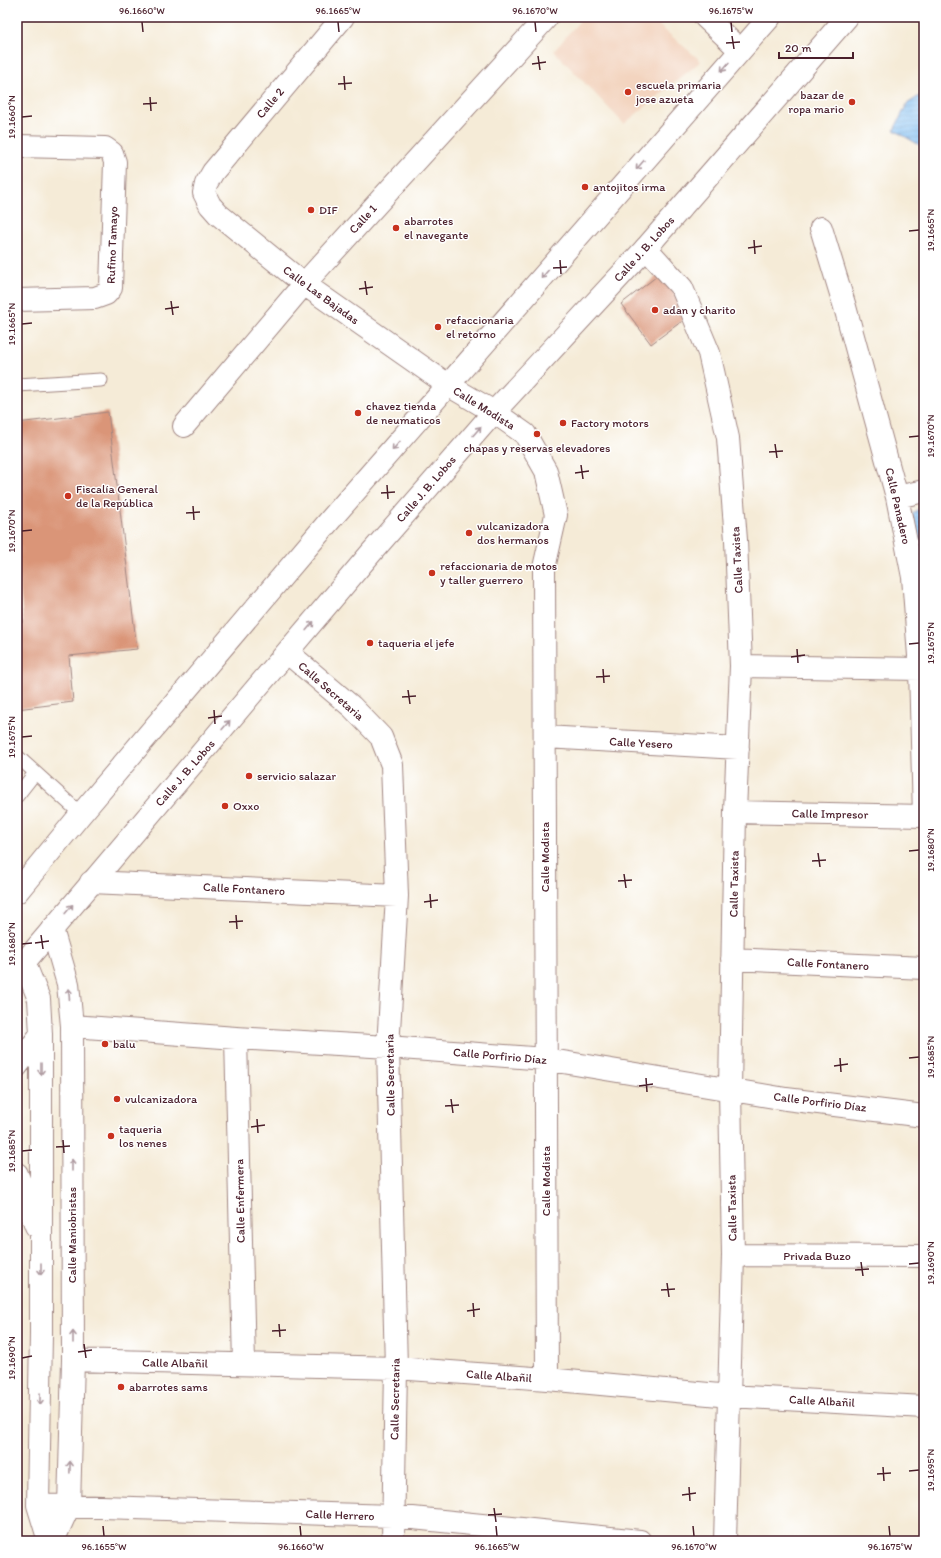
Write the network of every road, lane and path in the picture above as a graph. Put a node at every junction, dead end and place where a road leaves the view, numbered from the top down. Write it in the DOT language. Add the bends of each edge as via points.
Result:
graph roads {
  1 [pos="343,17"];
  2 [pos="547,17"];
  3 [pos="704,17"];
  4 [pos="770,17"];
  5 [pos="846,17"];
  6 [pos="740,50"];
  7 [pos="17,146"];
  8 [pos="204,193"];
  9 [pos="821,228"];
  10 [pos="646,248"];
  11 [pos="304,284"];
  12 [pos="17,300"];
  13 [pos="101,380"];
  14 [pos="17,385"];
  15 [pos="448,385"];
  16 [pos="494,412"];
  17 [pos="184,426"];
  18 [pos="924,491"];
  19 [pos="897,497"];
  20 [pos="288,653"];
  21 [pos="741,666"];
  22 [pos="920,669"];
  23 [pos="544,737"];
  24 [pos="738,748"];
  25 [pos="17,756"];
  26 [pos="35,773"];
  27 [pos="17,796"];
  28 [pos="735,812"];
  29 [pos="81,814"];
  30 [pos="924,816"];
  31 [pos="91,882"];
  32 [pos="17,892"];
  33 [pos="397,896"];
  34 [pos="52,929"];
  35 [pos="732,959"];
  36 [pos="21,967"];
  37 [pos="924,968"];
  38 [pos="72,1026"];
  39 [pos="41,1034"];
  40 [pos="236,1038"];
  41 [pos="388,1047"];
  42 [pos="545,1059"];
  43 [pos="17,1066"];
  44 [pos="730,1089"];
  45 [pos="924,1116"];
  46 [pos="17,1174"];
  47 [pos="41,1242"];
  48 [pos="733,1255"];
  49 [pos="924,1256"];
  50 [pos="72,1360"];
  51 [pos="244,1364"];
  52 [pos="396,1368"];
  53 [pos="547,1379"];
  54 [pos="730,1396"];
  55 [pos="924,1407"];
  56 [pos="38,1506"];
  57 [pos="70,1506"];
  58 [pos="393,1516"];
  59 [pos="49,1541"];
  60 [pos="53,1541"];
  61 [pos="393,1541"];
  62 [pos="640,1541"];
  63 [pos="725,1541"];
  1 -- 8 [label="street, Calle 2" via="213,172"];
  2 -- 11 [label="street, Calle 1"];
  3 -- 6 [label="street"];
  4 -- 6 [label="street"];
  5 -- 10 [label="street, Calle J. B. Lobos"];
  6 -- 15 [label="street, one-way"];
  7 -- 12 [label="street, Rufino Tamayo" via="105,148 112,153 115,162 111,288 106,294 95,298"];
  8 -- 11 [label="street, Calle Las Bajadas" via="218,214"];
  9 -- 19 [label="street, Calle Panadero"];
  10 -- 16 [label="street, Calle J. B. Lobos"];
  10 -- 21 [label="street, Calle Taxista" via="682,288 709,353 728,438 736,540"];
  11 -- 15 [label="street, Calle Las Bajadas"];
  11 -- 17 [label="street, Calle 1"];
  13 -- 14 [label="lane"];
  15 -- 16 [label="street, Calle Modista"];
  15 -- 29 [label="street, one-way"];
  20 -- 16 [label="street, Calle J. B. Lobos, one-way"];
  16 -- 23 [label="street, Calle Modista" via="525,434 546,471 556,515 544,568"];
  18 -- 19 [label="street"];
  19 -- 22 [label="street, Calle Panadero" via="913,577"];
  31 -- 20 [label="street, Calle J. B. Lobos, one-way"];
  20 -- 33 [label="street, Calle Secretaria" via="352,707 381,737 392,765"];
  21 -- 22 [label="street"];
  21 -- 24 [label="street, Calle Taxista"];
  22 -- 30 [label="street, Calle Panadero"];
  23 -- 24 [label="street, Calle Yesero"];
  23 -- 42 [label="street, Calle Modista"];
  24 -- 28 [label="street, Calle Taxista"];
  25 -- 26 [label="lane"];
  26 -- 27 [label="lane"];
  26 -- 29 [label="lane"];
  28 -- 30 [label="street, Calle Impresor"];
  28 -- 35 [label="street, Calle Taxista"];
  29 -- 32 [label="street"];
  31 -- 33 [label="street, Calle Fontanero"];
  34 -- 31 [label="street, Calle J. B. Lobos, one-way"];
  33 -- 41 [label="street, Calle Secretaria"];
  34 -- 36 [label="street, Calle J. B. Lobos"];
  38 -- 34 [label="street, Calle Maniobristas, one-way" via="68,984"];
  35 -- 37 [label="street, Calle Fontanero"];
  35 -- 44 [label="street, Calle Taxista"];
  36 -- 39 [label="street" via="38,999"];
  38 -- 40 [label="street, Calle Porfirio Díaz"];
  50 -- 38 [label="street, Calle Maniobristas, one-way"];
  39 -- 43 [label="street"];
  39 -- 47 [label="street, one-way"];
  40 -- 41 [label="street, Calle Porfirio Díaz"];
  40 -- 51 [label="street, Calle Enfermera"];
  41 -- 42 [label="street, Calle Porfirio Díaz"];
  41 -- 52 [label="street, Calle Secretaria"];
  42 -- 44 [label="street, Calle Porfirio Díaz"];
  42 -- 53 [label="street, Calle Modista"];
  44 -- 45 [label="street, Calle Porfirio Díaz" via="786,1099"];
  44 -- 48 [label="street, Calle Taxista"];
  46 -- 47 [label="street"];
  47 -- 56 [label="street, one-way"];
  48 -- 49 [label="street, Privada Buzo"];
  48 -- 54 [label="street, Calle Taxista"];
  50 -- 51 [label="street, Calle Albañil"];
  57 -- 50 [label="street, Calle Maniobristas, one-way"];
  51 -- 52 [label="street, Calle Albañil"];
  52 -- 53 [label="street, Calle Albañil"];
  52 -- 58 [label="street, Calle Secretaria"];
  53 -- 54 [label="street, Calle Albañil"];
  54 -- 55 [label="street, Calle Albañil"];
  54 -- 63 [label="street, Calle Taxista"];
  56 -- 57 [label="street, Calle Herrero"];
  56 -- 59 [label="street"];
  57 -- 58 [label="street, Calle Herrero"];
  57 -- 60 [label="street, Calle Maniobristas"];
  58 -- 61 [label="street, Calle Secretaria"];
  58 -- 62 [label="street, Calle Herrero"];
}
